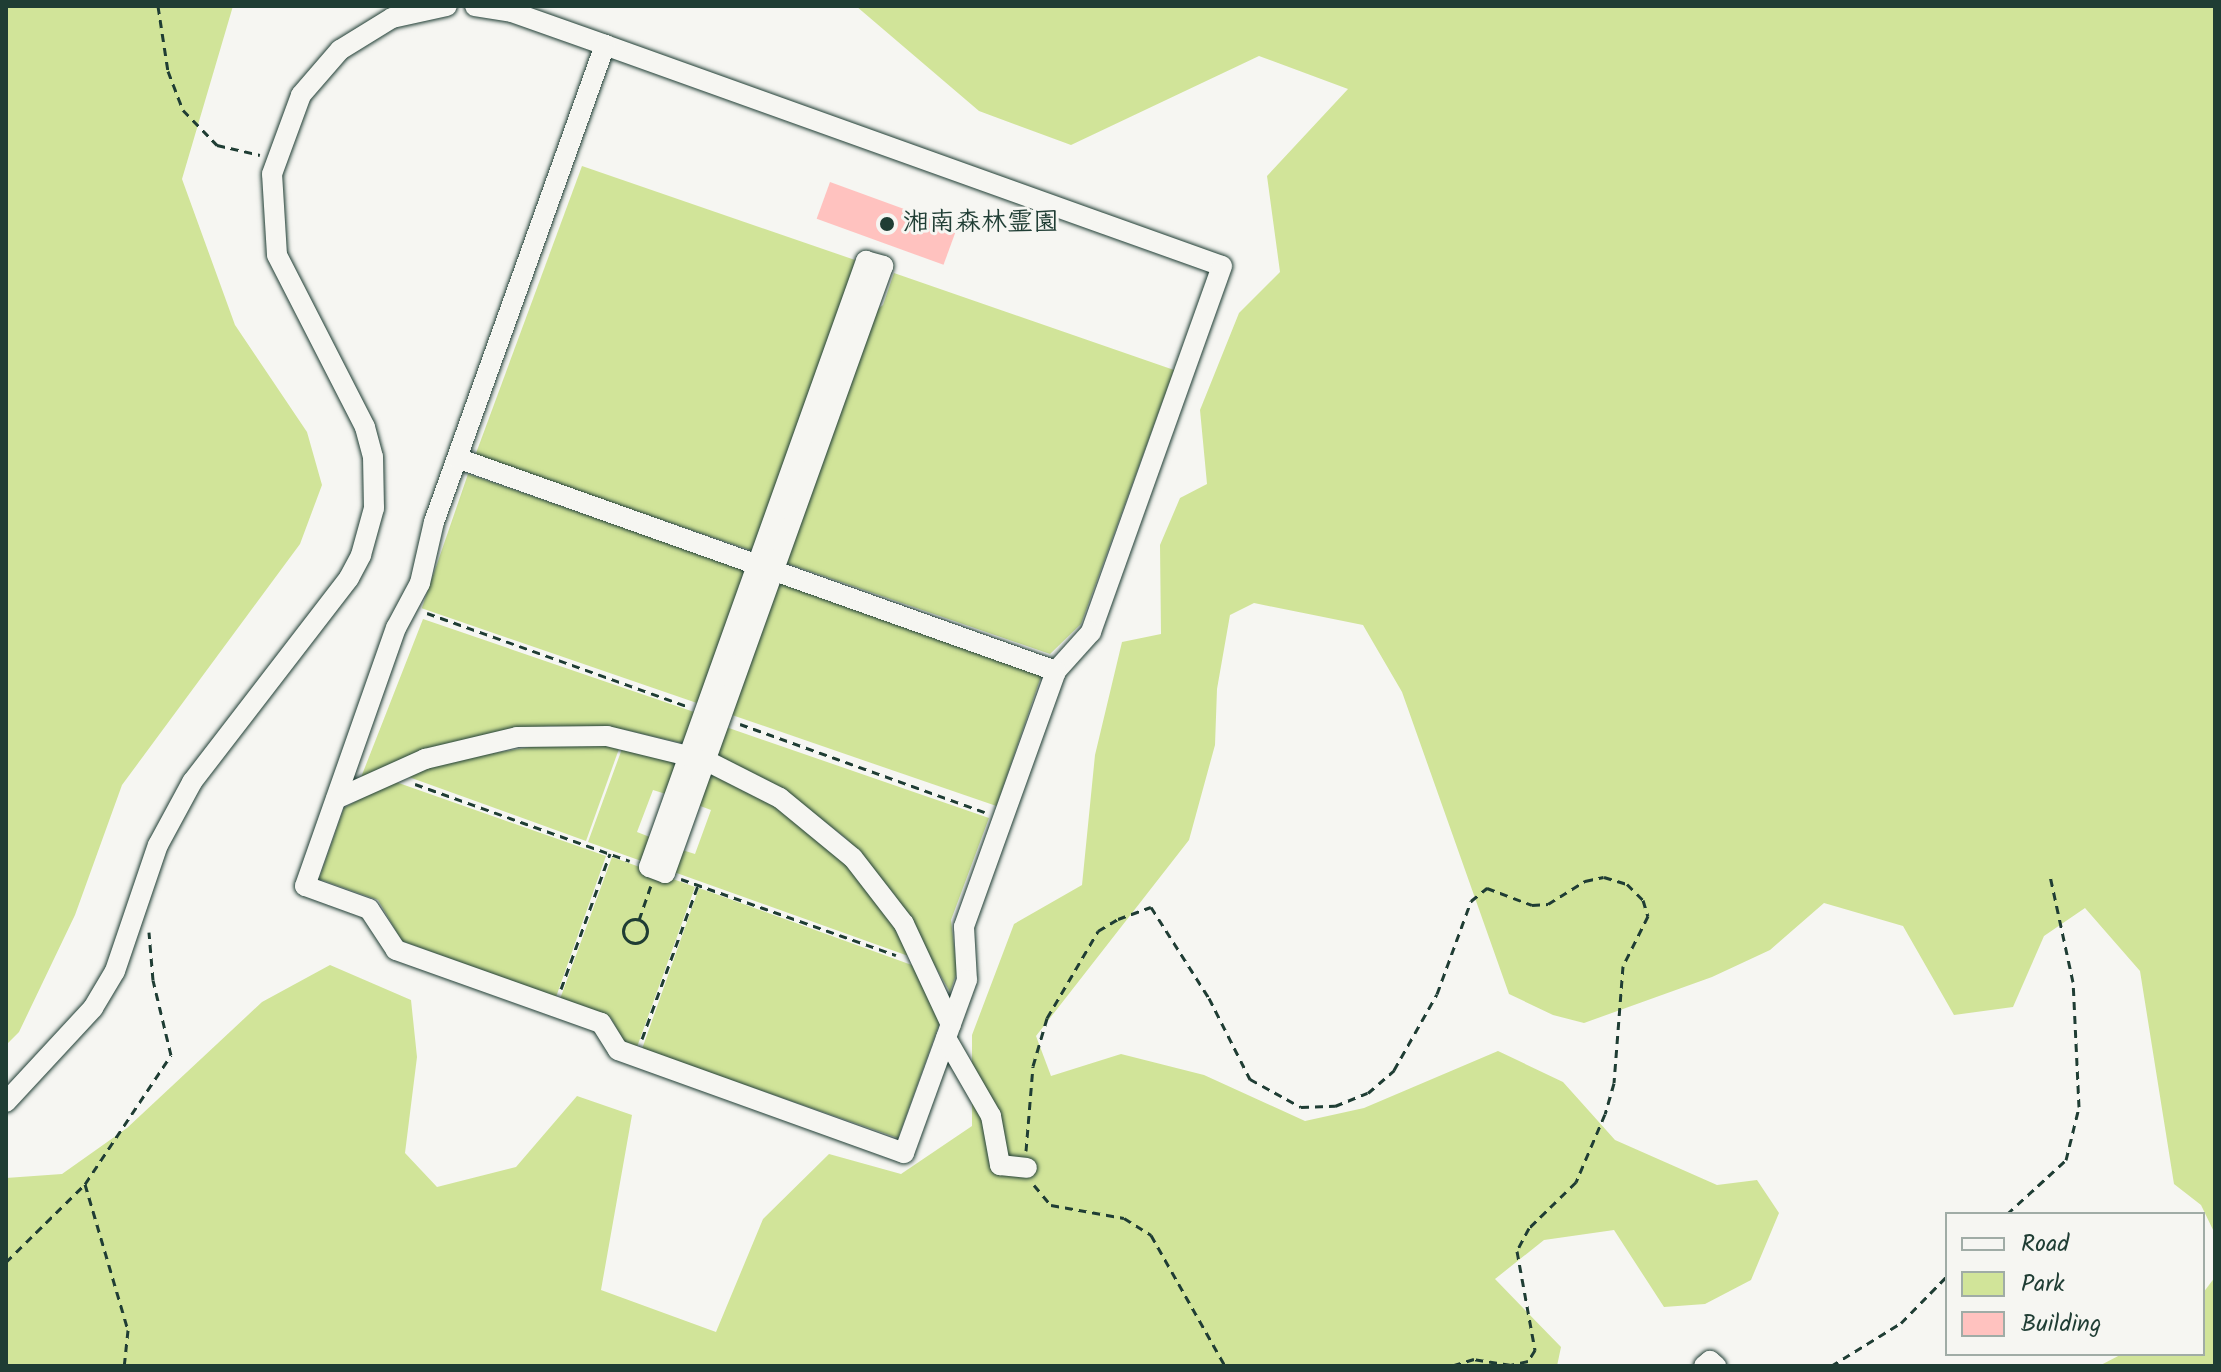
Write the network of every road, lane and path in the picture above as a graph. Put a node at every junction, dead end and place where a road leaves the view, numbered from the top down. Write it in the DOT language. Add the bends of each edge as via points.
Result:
graph roads {
  1 [pos="158,6"];
  2 [pos="447,6"];
  3 [pos="475,6"];
  4 [pos="605,45"];
  5 [pos="275,159"];
  6 [pos="457,458"];
  7 [pos="765,568"];
  8 [pos="1056,671"];
  9 [pos="697,757"];
  10 [pos="390,775"];
  11 [pos="336,799"];
  12 [pos="610,854"];
  13 [pos="657,870"];
  14 [pos="2050,876"];
  15 [pos="698,885"];
  16 [pos="639,920"];
  17 [pos="153,938"];
  18 [pos="898,956"];
  19 [pos="555,1006"];
  20 [pos="948,1031"];
  21 [pos="636,1057"];
  22 [pos="6,1102"];
  23 [pos="1027,1168"];
  24 [pos="85,1184"];
  25 [pos="2009,1212"];
  26 [pos="6,1262"];
  27 [pos="1945,1278"];
  28 [pos="124,1366"];
  29 [pos="1225,1366"];
  30 [pos="1451,1366"];
  31 [pos="1704,1366"];
  32 [pos="1716,1366"];
  33 [pos="1831,1366"];
  1 -- 5 [label="path" via="168,71 183,110 217,145"];
  2 -- 5 [label="street" via="392,18 340,50 301,95"];
  3 -- 4 [label="street" via="512,12"];
  4 -- 6 [label="street"];
  4 -- 8 [label="street" via="1222,266 1091,632"];
  5 -- 22 [label="street" via="270,210 277,255 365,427 376,488 370,528 349,578 205,764 169,821 115,971 93,1008"];
  6 -- 7 [label="street"];
  6 -- 11 [label="street" via="420,583 396,628"];
  7 -- 7 [label="street" via="866,261 883,266"];
  7 -- 8 [label="street"];
  7 -- 9 [label="street"];
  8 -- 20 [label="street" via="964,927 967,980"];
  9 -- 10 [label="street" via="607,736 517,737 470,745"];
  9 -- 13 [label="street"];
  9 -- 20 [label="street" via="780,798 853,858 904,924"];
  10 -- 11 [label="street"];
  10 -- 12 [label="path"];
  11 -- 19 [label="street" via="305,886 369,909 396,950"];
  12 -- 13 [label="path"];
  12 -- 19 [label="path"];
  13 -- 15 [label="path"];
  13 -- 16 [label="path"];
  14 -- 25 [label="path" via="2073,982 2079,1107 2066,1160"];
  15 -- 18 [label="path"];
  15 -- 21 [label="path"];
  16 -- 16 [label="path" via="645,937 630,943 624,925"];
  17 -- 24 [label="path" via="153,980 171,1055"];
  19 -- 21 [label="street" via="601,1023 618,1050"];
  20 -- 21 [label="street" via="904,1153"];
  20 -- 23 [label="street" via="987,1106 1000,1165"];
  23 -- 29 [label="path" via="1051,1205 1124,1218 1151,1235"];
  23 -- 30 [label="path" via="1033,1066 1047,1018 1098,931 1118,919 1151,907 1209,998 1250,1079 1301,1107 1335,1106 1368,1093 1394,1070 1431,1008 1471,901 1487,888 1532,905 1548,904 1585,881 1604,877 1627,884 1643,900 1648,916 1623,966 1616,999 1614,1083 1605,1114 1576,1182 1529,1228 1517,1251 1535,1350 1528,1361 1511,1365 1474,1359"];
  24 -- 26 [label="path"];
  24 -- 28 [label="path" via="128,1330"];
  27 -- 33 [label="path" via="1901,1323"];
  31 -- 32 [label="street" via="1710,1361"];
}
